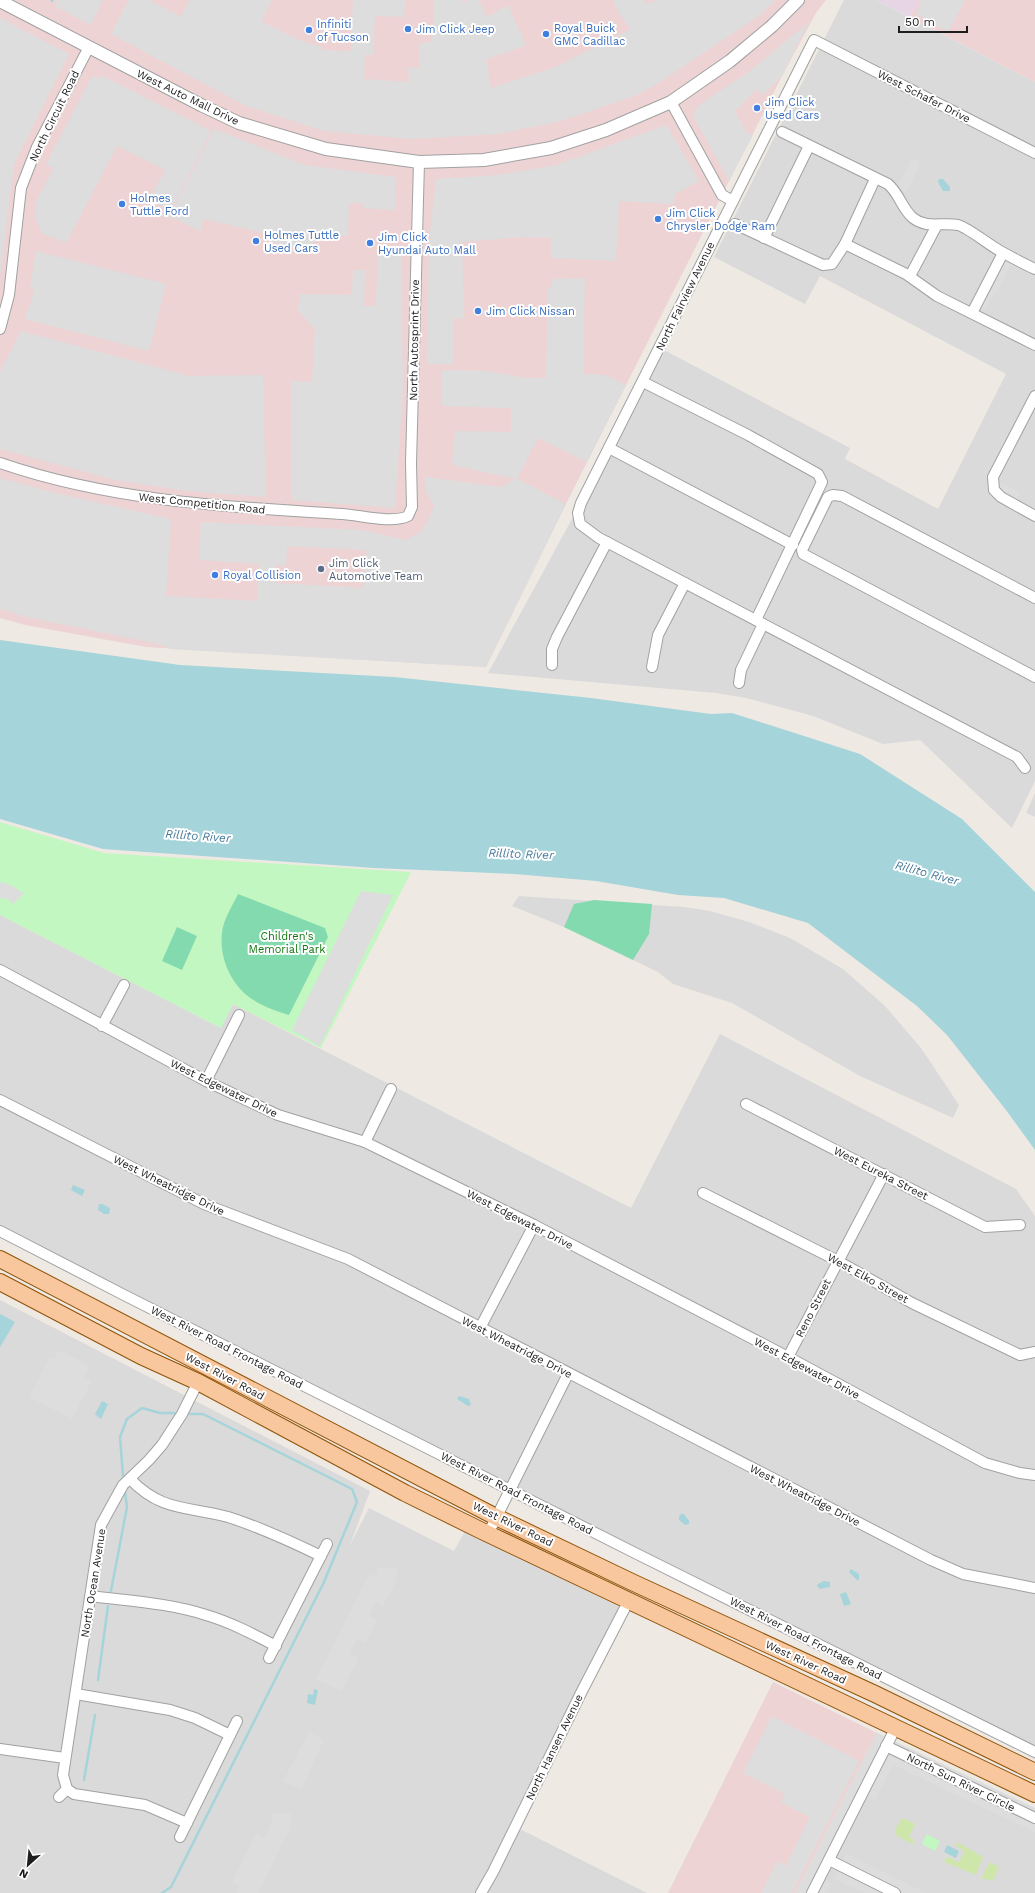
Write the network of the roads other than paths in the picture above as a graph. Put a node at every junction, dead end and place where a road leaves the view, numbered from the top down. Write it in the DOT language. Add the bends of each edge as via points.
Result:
graph roads {
  1 [pos="798,0"];
  2 [pos="0,1"];
  3 [pos="814,40"];
  4 [pos="89,47"];
  5 [pos="671,102"];
  6 [pos="782,132"];
  7 [pos="809,146"];
  8 [pos="1035,153"];
  9 [pos="419,162"];
  10 [pos="875,179"];
  11 [pos="732,201"];
  12 [pos="735,224"];
  13 [pos="937,225"];
  14 [pos="764,238"];
  15 [pos="845,244"];
  16 [pos="1003,252"];
  17 [pos="1035,269"];
  18 [pos="910,276"];
  19 [pos="972,313"];
  20 [pos="0,329"];
  21 [pos="1035,345"];
  22 [pos="642,382"];
  23 [pos="1035,396"];
  24 [pos="609,448"];
  25 [pos="0,463"];
  26 [pos="408,516"];
  27 [pos="1035,516"];
  28 [pos="607,542"];
  29 [pos="792,545"];
  30 [pos="685,583"];
  31 [pos="1035,598"];
  32 [pos="760,622"];
  33 [pos="552,664"];
  34 [pos="652,667"];
  35 [pos="1035,676"];
  36 [pos="739,683"];
  37 [pos="1025,768"];
  38 [pos="0,970"];
  39 [pos="124,985"];
  40 [pos="239,1014"];
  41 [pos="102,1026"];
  42 [pos="206,1080"];
  43 [pos="391,1089"];
  44 [pos="0,1100"];
  45 [pos="746,1104"];
  46 [pos="365,1142"];
  47 [pos="884,1174"];
  48 [pos="703,1193"];
  49 [pos="534,1225"];
  50 [pos="1020,1225"];
  51 [pos="0,1231"];
  52 [pos="0,1259"];
  53 [pos="838,1261"];
  54 [pos="0,1282"];
  55 [pos="480,1328"];
  56 [pos="1035,1352"];
  57 [pos="788,1357"];
  58 [pos="568,1374"];
  59 [pos="198,1382"];
  60 [pos="1035,1475"];
  61 [pos="130,1479"];
  62 [pos="509,1489"];
  63 [pos="496,1517"];
  64 [pos="488,1534"];
  65 [pos="327,1544"];
  66 [pos="321,1556"];
  67 [pos="1035,1588"];
  68 [pos="91,1596"];
  69 [pos="628,1602"];
  70 [pos="276,1646"];
  71 [pos="270,1658"];
  72 [pos="76,1694"];
  73 [pos="237,1721"];
  74 [pos="896,1727"];
  75 [pos="230,1735"];
  76 [pos="886,1746"];
  77 [pos="0,1749"];
  78 [pos="1035,1752"];
  79 [pos="66,1758"];
  80 [pos="1035,1772"];
  81 [pos="67,1789"];
  82 [pos="1035,1794"];
  83 [pos="59,1796"];
  84 [pos="1035,1818"];
  85 [pos="187,1823"];
  86 [pos="180,1837"];
  87 [pos="829,1860"];
  88 [pos="481,1893"];
  89 [pos="812,1893"];
  90 [pos="895,1893"];
  1 -- 5 [label="street, West Auto Mall Drive" via="730,61"];
  2 -- 4 [label="street, West Auto Mall Drive"];
  3 -- 8 [label="street, West Schafer Drive"];
  3 -- 11 [label="street, North Fairview Avenue"];
  4 -- 9 [label="street, West Auto Mall Drive" via="239,124 326,149"];
  4 -- 20 [label="street, North Circuit Road" via="37,147 21,188 9,294"];
  5 -- 9 [label="street, West Auto Mall Drive" via="606,130 551,148 484,160"];
  5 -- 11 [label="street" via="722,195"];
  6 -- 7 [label="street"];
  7 -- 10 [label="street"];
  7 -- 14 [label="street"];
  9 -- 26 [label="street, North Autosprint Drive" via="412,507"];
  10 -- 13 [label="street" via="894,189 912,218 920,223"];
  10 -- 15 [label="street"];
  11 -- 22 [label="street, North Fairview Avenue"];
  12 -- 14 [label="street"];
  13 -- 16 [label="street" via="959,226"];
  13 -- 18 [label="street"];
  14 -- 15 [label="street" via="823,265 832,264"];
  15 -- 18 [label="street"];
  16 -- 17 [label="street"];
  16 -- 19 [label="street"];
  18 -- 19 [label="street" via="937,296"];
  19 -- 21 [label="street"];
  22 -- 24 [label="street, North Fairview Avenue"];
  22 -- 29 [label="street" via="748,435 818,474 822,482"];
  23 -- 27 [label="street" via="993,477 994,490 1001,497"];
  24 -- 28 [label="street, North Fairview Avenue" via="581,503 578,518 580,524"];
  24 -- 29 [label="street"];
  25 -- 26 [label="street, West Competition Road" via="107,492 213,506 361,515 394,520"];
  28 -- 30 [label="street, North Fairview Avenue"];
  28 -- 33 [label="street" via="557,637 552,649"];
  29 -- 32 [label="street"];
  30 -- 32 [label="street, North Fairview Avenue"];
  30 -- 34 [label="street" via="658,635"];
  31 -- 35 [label="street" via="842,496 828,497 802,550 803,554"];
  32 -- 36 [label="street" via="740,670"];
  32 -- 37 [label="street, North Fairview Avenue" via="1017,757"];
  38 -- 41 [label="street, West Edgewater Drive"];
  39 -- 41 [label="street"];
  40 -- 42 [label="street"];
  41 -- 42 [label="street, West Edgewater Drive"];
  42 -- 46 [label="street, West Edgewater Drive" via="278,1115"];
  43 -- 46 [label="street"];
  44 -- 55 [label="street, West Wheatridge Drive" via="204,1204 348,1259"];
  45 -- 47 [label="street, West Eureka Street"];
  46 -- 49 [label="street, West Edgewater Drive"];
  47 -- 50 [label="street, West Eureka Street" via="986,1227"];
  47 -- 53 [label="street, Reno Street"];
  48 -- 53 [label="street, West Elko Street"];
  49 -- 55 [label="street"];
  49 -- 57 [label="street, West Edgewater Drive"];
  51 -- 62 [label="street, West River Road Frontage Road"];
  52 -- 63 [label="main road, West River Road"];
  53 -- 56 [label="street, West Elko Street" via="912,1303 1020,1355"];
  53 -- 57 [label="street, Reno Street"];
  54 -- 59 [label="main road, West River Road" via="141,1356"];
  55 -- 58 [label="street, West Wheatridge Drive"];
  57 -- 60 [label="street, West Edgewater Drive" via="984,1463 1020,1474"];
  58 -- 62 [label="street"];
  58 -- 67 [label="street, West Wheatridge Drive" via="931,1560 963,1574"];
  59 -- 61 [label="street, North Ocean Avenue" via="162,1445"];
  59 -- 64 [label="main road, West River Road" via="405,1493"];
  61 -- 66 [label="street" via="141,1491 163,1504 252,1525"];
  61 -- 68 [label="street, North Ocean Avenue" via="118,1492 101,1525"];
  62 -- 63 [label="street"];
  62 -- 78 [label="street, West River Road Frontage Road"];
  63 -- 64 [label="street"];
  63 -- 80 [label="main road, West River Road" via="875,1694"];
  64 -- 69 [label="main road, West River Road"];
  65 -- 66 [label="street"];
  66 -- 70 [label="street"];
  68 -- 70 [label="street" via="180,1608 205,1614 228,1622"];
  68 -- 72 [label="street, North Ocean Avenue"];
  69 -- 74 [label="main road, West River Road"];
  69 -- 88 [label="street, North Hansen Avenue"];
  70 -- 71 [label="street"];
  72 -- 75 [label="street" via="170,1710 195,1718"];
  72 -- 79 [label="street, North Ocean Avenue"];
  73 -- 75 [label="street"];
  74 -- 76 [label="street"];
  74 -- 82 [label="main road, West River Road"];
  75 -- 85 [label="street"];
  76 -- 84 [label="street, North Sun River Circle"];
  76 -- 87 [label="street"];
  77 -- 79 [label="street"];
  79 -- 81 [label="street, North Ocean Avenue" via="63,1775"];
  81 -- 83 [label="street"];
  81 -- 85 [label="street" via="78,1796 145,1805"];
  85 -- 86 [label="street"];
  87 -- 89 [label="street"];
  87 -- 90 [label="street"];
}
